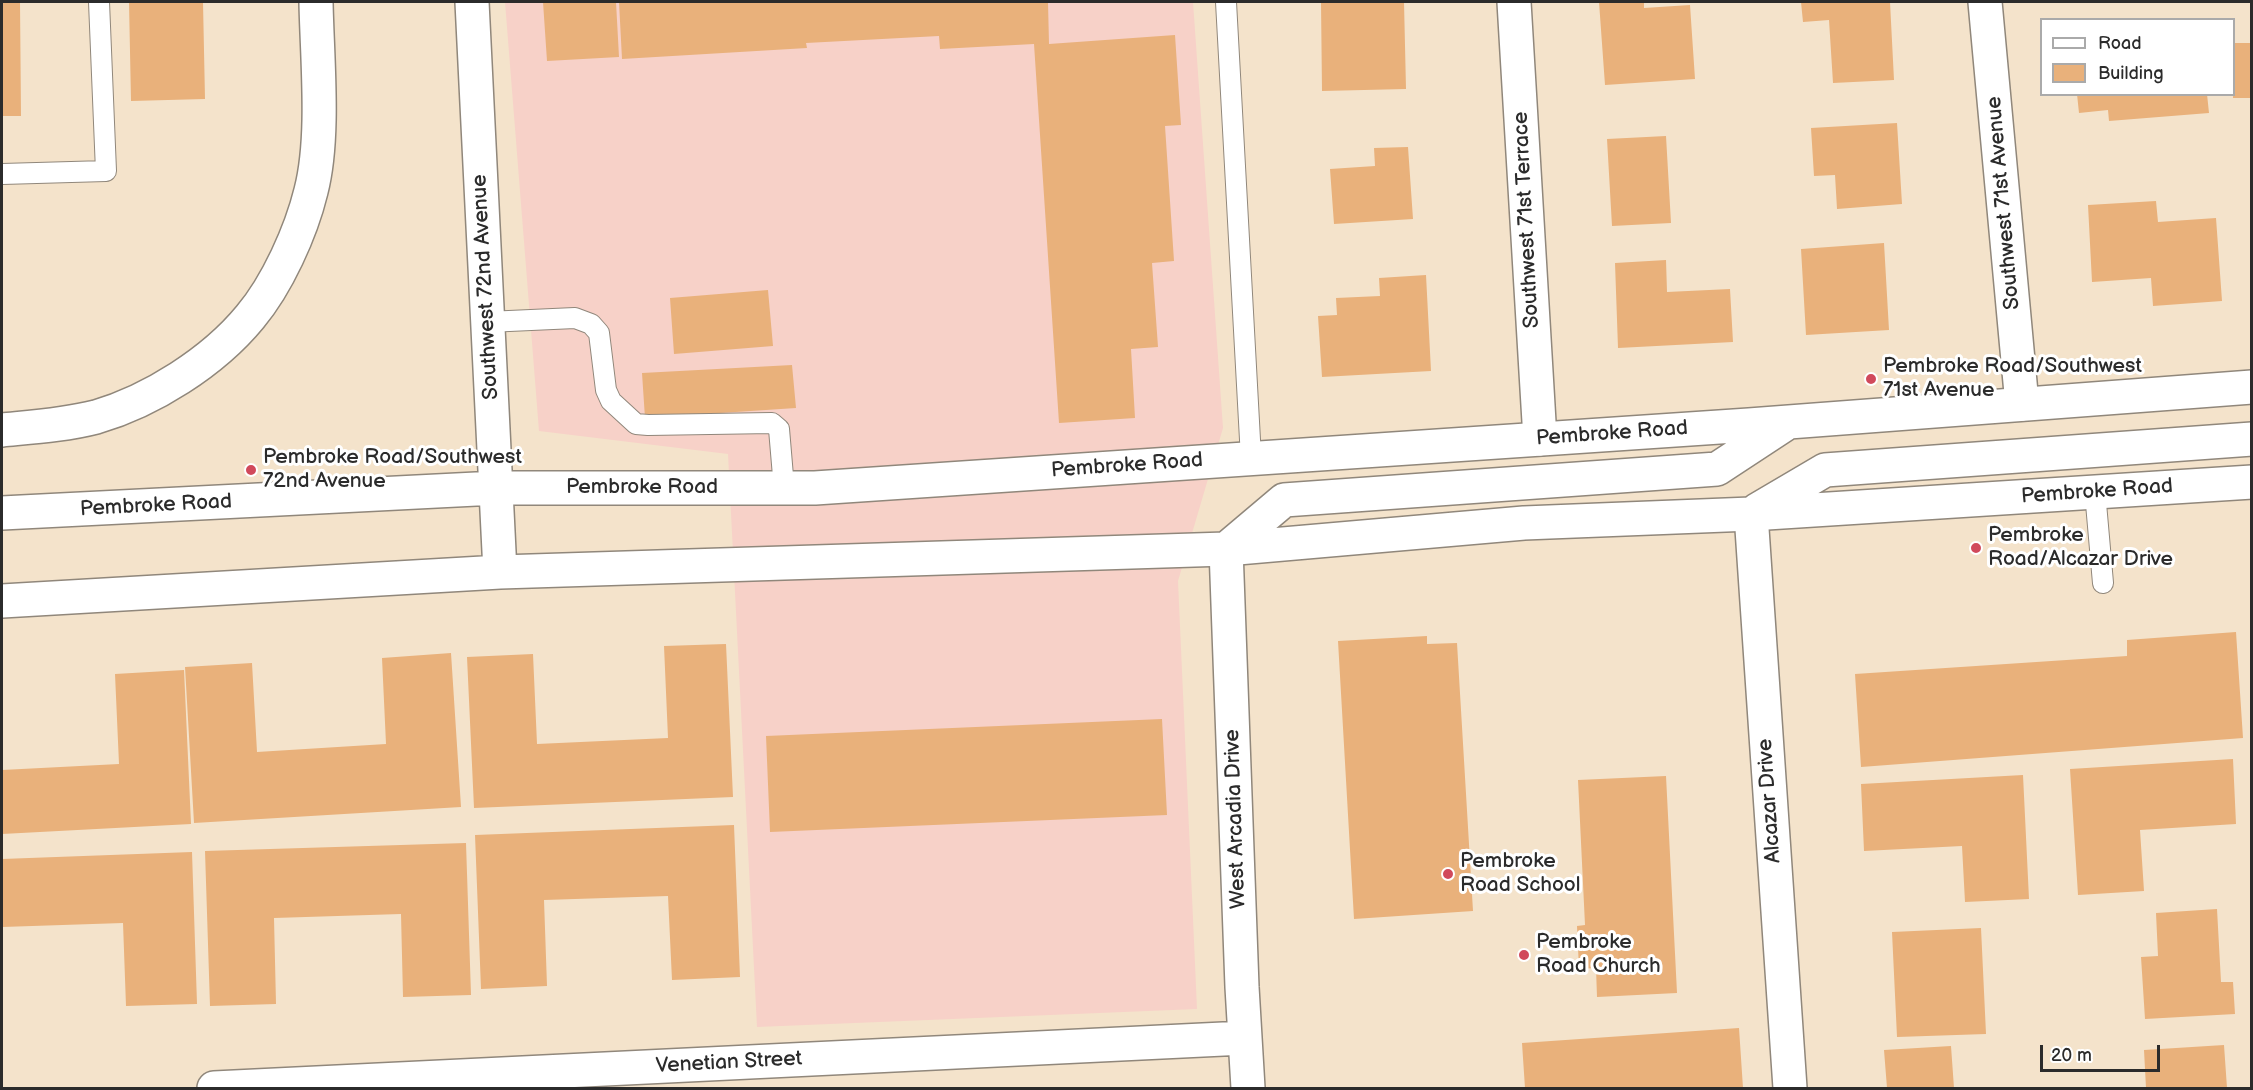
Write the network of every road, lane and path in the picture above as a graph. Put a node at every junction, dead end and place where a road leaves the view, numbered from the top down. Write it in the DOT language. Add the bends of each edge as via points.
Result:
graph roads {
  1 [pos="99,2"];
  2 [pos="316,2"];
  3 [pos="472,2"];
  4 [pos="1226,2"];
  5 [pos="1514,2"];
  6 [pos="1985,2"];
  7 [pos="2,174"];
  8 [pos="488,322"];
  9 [pos="2252,387"];
  10 [pos="2022,404"];
  11 [pos="1788,422"];
  12 [pos="2,430"];
  13 [pos="1540,439"];
  14 [pos="2252,439"];
  15 [pos="1251,458"];
  16 [pos="2252,482"];
  17 [pos="496,488"];
  18 [pos="784,488"];
  19 [pos="2095,492"];
  20 [pos="2,513"];
  21 [pos="1750,514"];
  22 [pos="1226,549"];
  23 [pos="500,572"];
  24 [pos="2103,584"];
  25 [pos="2,601"];
  26 [pos="1244,1038"];
  27 [pos="214,1089"];
  28 [pos="1248,1089"];
  29 [pos="1790,1089"];
  1 -- 7 [label="lane" via="106,171"];
  2 -- 12 [label="main road" via="317,147 311,191 277,275 250,317 177,381 137,401 96,417"];
  3 -- 8 [label="main road, Southwest 72nd Avenue"];
  4 -- 15 [label="lane"];
  5 -- 13 [label="main road, Southwest 71st Terrace"];
  6 -- 10 [label="main road, Southwest 71st Avenue"];
  8 -- 17 [label="main road, Southwest 72nd Avenue"];
  8 -- 18 [label="lane" via="575,318 591,324 599,333 606,390 611,401 636,424 772,423 779,429"];
  9 -- 10 [label="main road, Pembroke Road"];
  10 -- 11 [label="main road, Pembroke Road"];
  11 -- 13 [label="main road, Pembroke Road"];
  11 -- 22 [label="main road" via="1717,469 1284,500"];
  13 -- 15 [label="main road, Pembroke Road"];
  14 -- 21 [label="main road" via="1825,470"];
  15 -- 18 [label="main road, Pembroke Road"];
  16 -- 19 [label="main road, Pembroke Road"];
  17 -- 18 [label="main road, Pembroke Road"];
  17 -- 20 [label="main road, Pembroke Road"];
  17 -- 23 [label="main road, Southwest 72nd Avenue"];
  19 -- 21 [label="main road, Pembroke Road"];
  19 -- 24 [label="lane"];
  21 -- 22 [label="main road, Pembroke Road" via="1524,523"];
  21 -- 29 [label="main road, Alcazar Drive"];
  22 -- 23 [label="main road, Pembroke Road"];
  22 -- 26 [label="main road, West Arcadia Drive"];
  23 -- 25 [label="main road, Pembroke Road"];
  26 -- 27 [label="main road, Venetian Street"];
  26 -- 28 [label="main road, West Arcadia Drive"];
}
